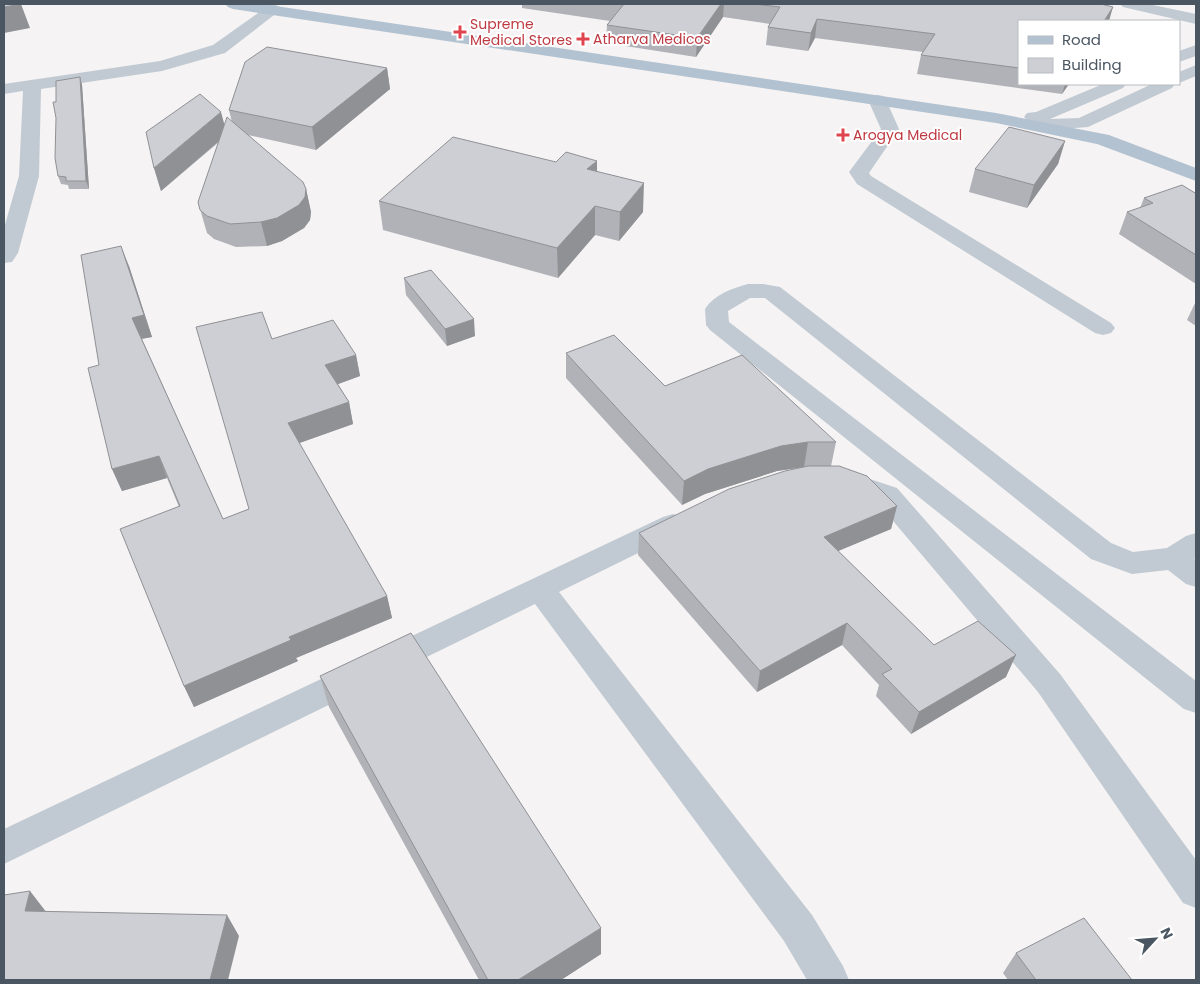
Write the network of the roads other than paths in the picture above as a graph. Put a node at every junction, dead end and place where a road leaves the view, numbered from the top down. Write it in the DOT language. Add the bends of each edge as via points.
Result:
graph roads {
  1 [pos="233,4"];
  2 [pos="1128,4"];
  3 [pos="280,6"];
  4 [pos="1196,20"];
  5 [pos="1196,50"];
  6 [pos="1180,57"];
  7 [pos="1196,70"];
  8 [pos="1180,78"];
  9 [pos="32,84"];
  10 [pos="1115,85"];
  11 [pos="1164,85"];
  12 [pos="4,89"];
  13 [pos="877,100"];
  14 [pos="996,118"];
  15 [pos="1038,121"];
  16 [pos="1082,123"];
  17 [pos="1149,138"];
  18 [pos="1196,175"];
  19 [pos="4,257"];
  20 [pos="1103,328"];
  21 [pos="829,478"];
  22 [pos="698,512"];
  23 [pos="1184,551"];
  24 [pos="1196,576"];
  25 [pos="540,589"];
  26 [pos="1196,700"];
  27 [pos="4,847"];
  28 [pos="1196,890"];
  29 [pos="829,980"];
  1 -- 3 [label="main road"];
  2 -- 4 [label="street"];
  3 -- 9 [label="street" via="219,49 162,66"];
  3 -- 13 [label="main road"];
  3 -- 15 [label="main road"];
  5 -- 6 [label="street"];
  7 -- 8 [label="street"];
  9 -- 12 [label="street"];
  9 -- 19 [label="street" via="29,176"];
  10 -- 15 [label="street"];
  11 -- 16 [label="street"];
  13 -- 14 [label="main road"];
  13 -- 20 [label="street" via="890,129 859,172 864,180"];
  14 -- 15 [label="street"];
  15 -- 16 [label="street"];
  15 -- 18 [label="main road" via="1102,139"];
  16 -- 17 [label="main road"];
  21 -- 28 [label="street" via="887,495 1049,683"];
  22 -- 25 [label="street"];
  23 -- 24 [label="street"];
  23 -- 26 [label="street" via="1132,563 1100,551 772,292 754,289 716,309 718,325"];
  25 -- 27 [label="street"];
  25 -- 29 [label="street" via="798,928"];
}
